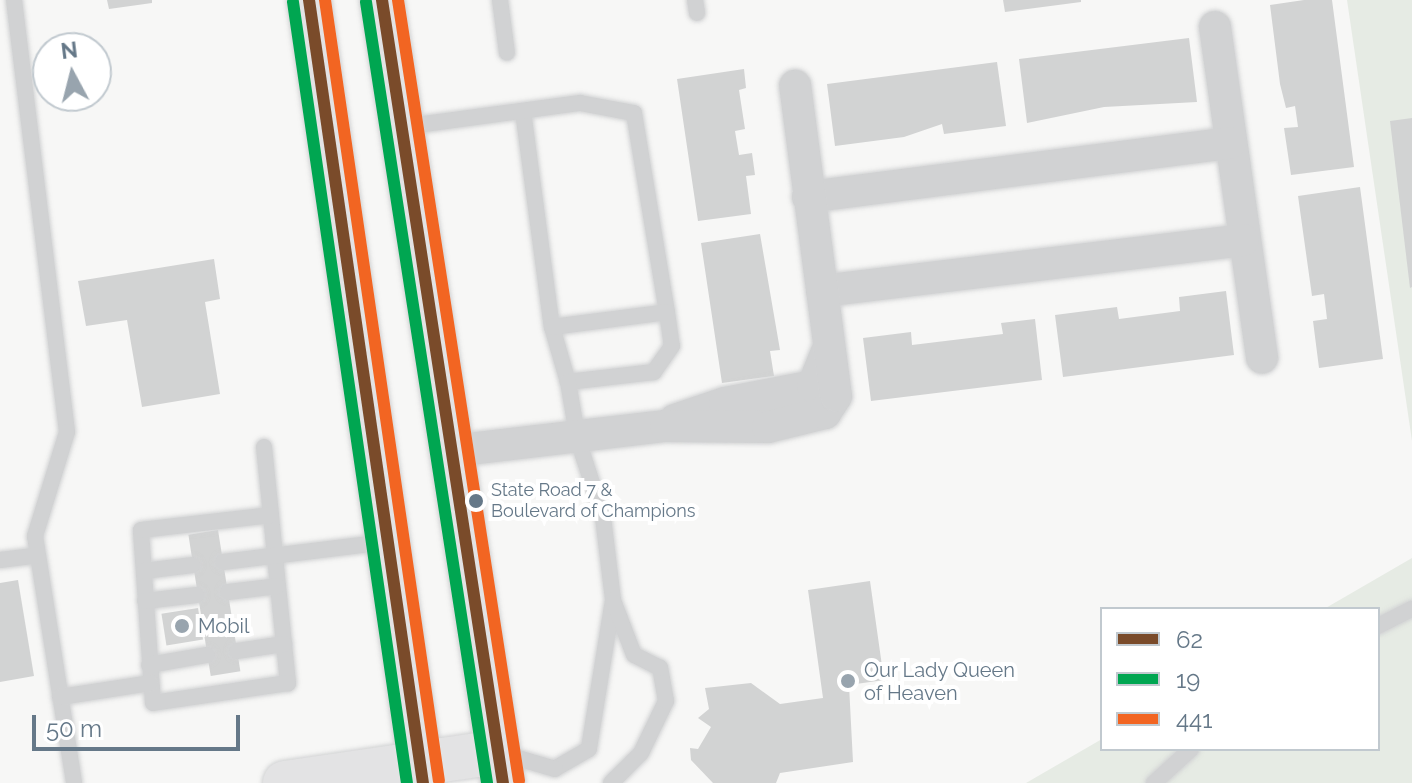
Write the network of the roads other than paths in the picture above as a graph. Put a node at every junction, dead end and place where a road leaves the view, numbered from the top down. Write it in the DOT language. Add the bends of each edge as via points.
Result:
graph roads {
  1 [pos="14,0"];
  2 [pos="309,0"];
  3 [pos="382,0"];
  4 [pos="500,0"];
  5 [pos="1215,27"];
  6 [pos="507,53"];
  7 [pos="795,86"];
  8 [pos="523,111"];
  9 [pos="401,127"];
  10 [pos="1230,143"];
  11 [pos="808,197"];
  12 [pos="1243,240"];
  13 [pos="822,291"];
  14 [pos="667,312"];
  15 [pos="552,327"];
  16 [pos="1262,358"];
  17 [pos="568,382"];
  18 [pos="578,440"];
  19 [pos="264,447"];
  20 [pos="452,451"];
  21 [pos="271,515"];
  22 [pos="387,542"];
  23 [pos="38,555"];
  24 [pos="275,556"];
  25 [pos="0,560"];
  26 [pos="223,562"];
  27 [pos="193,565"];
  28 [pos="144,571"];
  29 [pos="278,586"];
  30 [pos="228,592"];
  31 [pos="197,595"];
  32 [pos="613,600"];
  33 [pos="145,601"];
  34 [pos="1412,609"];
  35 [pos="1380,625"];
  36 [pos="284,644"];
  37 [pos="237,651"];
  38 [pos="207,655"];
  39 [pos="149,665"];
  40 [pos="150,683"];
  41 [pos="60,697"];
  42 [pos="1189,751"];
  43 [pos="500,768"];
  44 [pos="421,773"];
  45 [pos="74,783"];
  46 [pos="285,783"];
  47 [pos="611,783"];
  48 [pos="1154,783"];
  1 -- 23 [label="lane" via="67,432 35,536"];
  2 -- 22 [label="main road"];
  3 -- 9 [label="main road"];
  4 -- 6 [label="lane"];
  5 -- 10 [label="street"];
  7 -- 11 [label="street"];
  8 -- 9 [label="lane"];
  8 -- 14 [label="lane" via="580,103 634,113"];
  8 -- 15 [label="lane"];
  9 -- 20 [label="main road"];
  10 -- 11 [label="street"];
  10 -- 12 [label="street"];
  11 -- 13 [label="street"];
  12 -- 13 [label="street"];
  12 -- 16 [label="street"];
  13 -- 18 [label="street" via="836,396 825,413 768,427 666,426"];
  14 -- 15 [label="lane"];
  14 -- 17 [label="lane" via="672,346 654,372"];
  15 -- 17 [label="lane"];
  17 -- 18 [label="lane"];
  18 -- 20 [label="street"];
  18 -- 32 [label="lane" via="603,517"];
  19 -- 21 [label="lane"];
  20 -- 43 [label="main road"];
  21 -- 24 [label="lane"];
  21 -- 28 [label="lane" via="141,530"];
  22 -- 24 [label="lane"];
  22 -- 44 [label="main road"];
  23 -- 25 [label="lane"];
  23 -- 41 [label="lane"];
  24 -- 26 [label="lane"];
  24 -- 29 [label="lane"];
  27 -- 28 [label="lane"];
  28 -- 33 [label="lane"];
  29 -- 30 [label="lane"];
  29 -- 36 [label="lane"];
  31 -- 33 [label="lane"];
  32 -- 43 [label="lane" via="589,749 555,769"];
  32 -- 47 [label="lane" via="634,655 660,668 666,701 641,753"];
  33 -- 39 [label="lane"];
  34 -- 35 [label="lane"];
  36 -- 37 [label="lane"];
  36 -- 40 [label="lane" via="288,683 153,703"];
  38 -- 39 [label="lane"];
  39 -- 40 [label="lane"];
  40 -- 41 [label="lane"];
  41 -- 45 [label="lane"];
  42 -- 48 [label="lane"];
  43 -- 44 [label="main road"];
  44 -- 46 [label="main road"];
}
